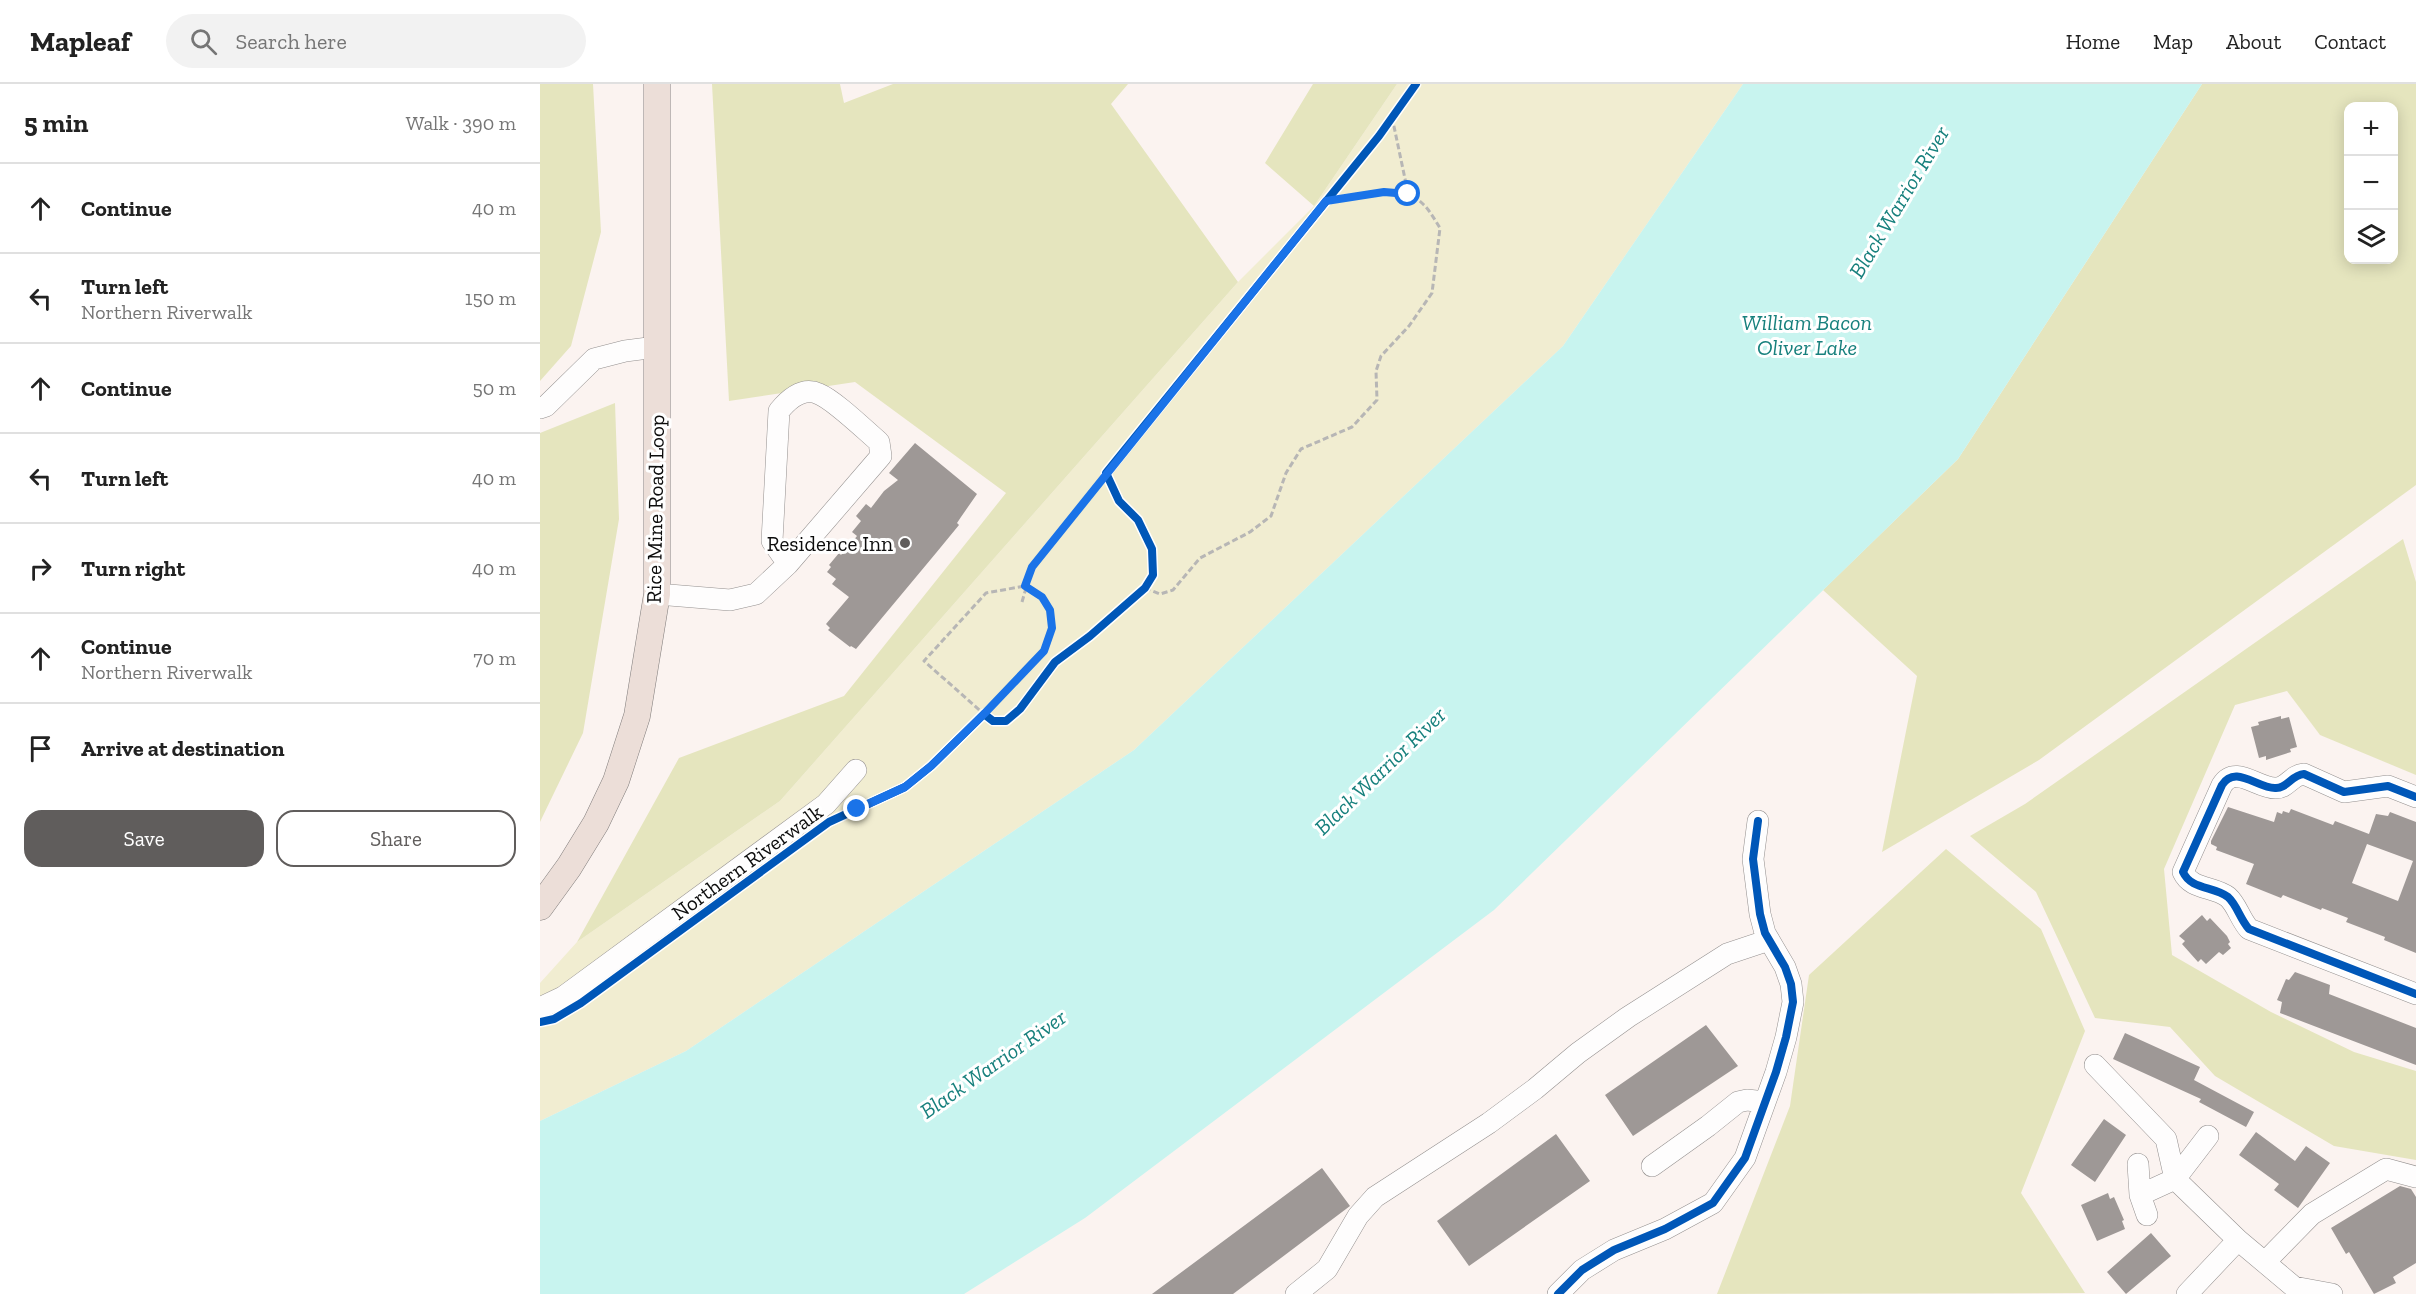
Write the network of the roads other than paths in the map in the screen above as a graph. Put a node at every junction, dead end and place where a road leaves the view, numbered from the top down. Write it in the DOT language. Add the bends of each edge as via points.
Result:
graph roads {
  1 [pos="657,84"];
  2 [pos="656,347"];
  3 [pos="540,408"];
  4 [pos="788,564"];
  5 [pos="657,594"];
  6 [pos="856,770"];
  7 [pos="2416,797"];
  8 [pos="1758,821"];
  9 [pos="540,907"];
  10 [pos="1769,940"];
  11 [pos="2416,994"];
  12 [pos="540,1008"];
  13 [pos="2095,1065"];
  14 [pos="1763,1107"];
  15 [pos="2208,1136"];
  16 [pos="2138,1164"];
  17 [pos="1652,1166"];
  18 [pos="2416,1177"];
  19 [pos="2175,1179"];
  20 [pos="2238,1240"];
  21 [pos="2265,1262"];
  22 [pos="1296,1294"];
  23 [pos="1558,1294"];
  24 [pos="2187,1294"];
  25 [pos="2332,1294"];
  1 -- 2 [label="main road, Rice Mine Road Loop"];
  2 -- 3 [label="street" via="594,359"];
  2 -- 5 [label="main road, Rice Mine Road Loop"];
  4 -- 4 [label="street" via="881,456 879,442 818,393 789,398 778,411 772,541"];
  4 -- 5 [label="street" via="756,594 730,600"];
  5 -- 9 [label="main road, Rice Mine Road Loop" via="637,716 616,781 596,823"];
  6 -- 12 [label="street" via="826,804 563,997"];
  7 -- 11 [label="street" via="2388,786 2344,792 2304,774 2274,789 2233,776 2222,785 2183,872 2192,883 2227,897 2249,929"];
  8 -- 10 [label="street" via="1753,859 1760,914"];
  10 -- 14 [label="street" via="1785,968 1793,1002"];
  10 -- 22 [label="street" via="1727,954 1628,1017 1489,1123 1375,1197 1358,1216 1327,1269"];
  13 -- 19 [label="street" via="2166,1139"];
  14 -- 17 [label="street" via="1747,1100 1738,1102"];
  14 -- 23 [label="street" via="1745,1158 1713,1203 1614,1250 1582,1270"];
  15 -- 19 [label="street"];
  16 -- 19 [label="street" via="2143,1205"];
  18 -- 21 [label="street" via="2386,1169 2312,1214"];
  19 -- 20 [label="street"];
  20 -- 21 [label="street"];
  20 -- 24 [label="street"];
  21 -- 25 [label="street" via="2294,1287"];
}
